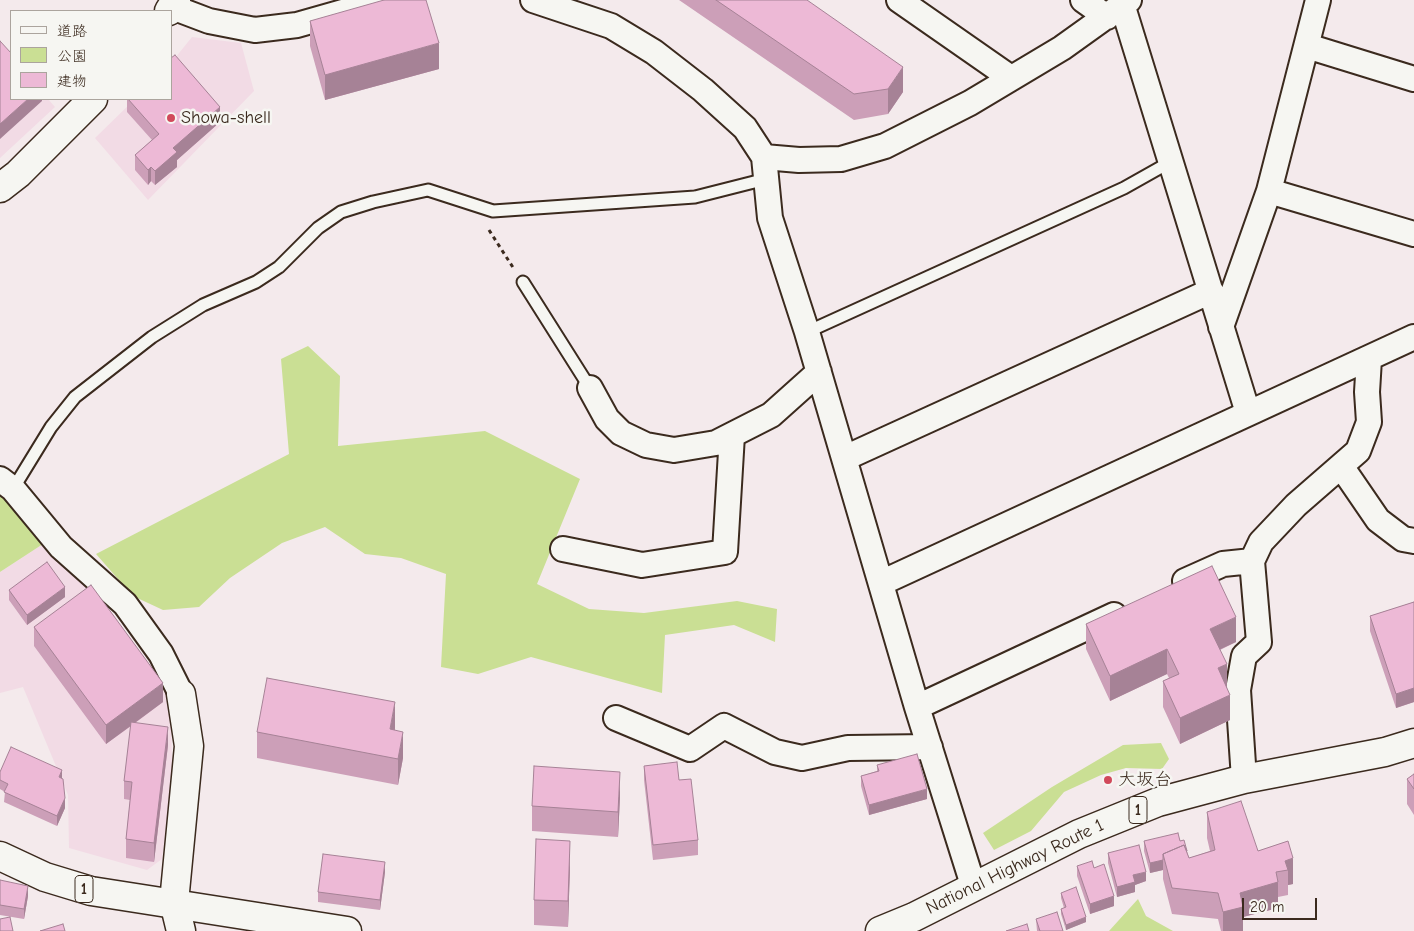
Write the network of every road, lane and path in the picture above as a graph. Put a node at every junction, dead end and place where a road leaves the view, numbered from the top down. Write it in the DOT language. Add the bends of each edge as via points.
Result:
graph roads {
  1 [pos="386,0"];
  2 [pos="533,0"];
  3 [pos="899,0"];
  4 [pos="1083,0"];
  5 [pos="1318,0"];
  6 [pos="172,6"];
  7 [pos="1120,8"];
  8 [pos="1306,46"];
  9 [pos="1012,78"];
  10 [pos="1414,79"];
  11 [pos="91,100"];
  12 [pos="1172,160"];
  13 [pos="765,168"];
  14 [pos="0,188"];
  15 [pos="1269,191"];
  16 [pos="476,205"];
  17 [pos="1414,234"];
  18 [pos="523,282"];
  19 [pos="1211,292"];
  20 [pos="1222,327"];
  21 [pos="808,332"];
  22 [pos="1414,337"];
  23 [pos="1369,359"];
  24 [pos="819,372"];
  25 [pos="590,388"];
  26 [pos="1248,413"];
  27 [pos="732,435"];
  28 [pos="845,458"];
  29 [pos="1341,466"];
  30 [pos="7,484"];
  31 [pos="1414,541"];
  32 [pos="563,549"];
  33 [pos="1252,560"];
  34 [pos="881,584"];
  35 [pos="1162,593"];
  36 [pos="1135,605"];
  37 [pos="181,694"];
  38 [pos="917,707"];
  39 [pos="616,718"];
  40 [pos="1414,744"];
  41 [pos="930,746"];
  42 [pos="1244,779"];
  43 [pos="0,856"];
  44 [pos="973,885"];
  45 [pos="174,902"];
  46 [pos="182,931"];
  47 [pos="347,931"];
  48 [pos="880,931"];
  1 -- 6 [label="street" via="297,25 255,30 209,21"];
  2 -- 13 [label="street" via="610,26 654,52 704,90 745,128"];
  3 -- 9 [label="street"];
  4 -- 7 [label="street"];
  5 -- 8 [label="street"];
  7 -- 9 [label="street"];
  7 -- 12 [label="street"];
  8 -- 10 [label="street"];
  8 -- 15 [label="street"];
  9 -- 13 [label="street" via="885,146 841,160 799,160"];
  11 -- 14 [label="main road"];
  12 -- 19 [label="street"];
  12 -- 21 [label="lane" via="1124,188"];
  13 -- 16 [label="lane" via="695,197 493,211"];
  13 -- 21 [label="street" via="770,218"];
  15 -- 17 [label="street"];
  15 -- 20 [label="street"];
  16 -- 18 [label="path"];
  16 -- 30 [label="lane" via="428,190 341,212 318,228 279,267 256,282 203,305 166,328 75,397"];
  18 -- 25 [label="lane"];
  19 -- 20 [label="street"];
  19 -- 28 [label="street"];
  20 -- 26 [label="street"];
  21 -- 24 [label="street"];
  22 -- 23 [label="street"];
  23 -- 26 [label="street"];
  23 -- 29 [label="street" via="1367,392 1370,422 1358,451"];
  24 -- 27 [label="street" via="771,415"];
  24 -- 28 [label="street"];
  25 -- 27 [label="street" via="607,419 621,433 646,445 674,450 716,443"];
  26 -- 34 [label="street"];
  27 -- 32 [label="street" via="725,552 642,565"];
  28 -- 34 [label="street"];
  29 -- 31 [label="street" via="1378,520 1403,539"];
  29 -- 33 [label="street" via="1296,505 1261,542"];
  30 -- 37 [label="street" via="62,547 125,604 161,654"];
  33 -- 35 [label="street" via="1223,564"];
  33 -- 42 [label="street" via="1259,642 1244,656 1238,690"];
  34 -- 38 [label="street"];
  36 -- 38 [label="street"];
  37 -- 45 [label="main road" via="189,746"];
  38 -- 41 [label="street"];
  39 -- 41 [label="street" via="690,749 724,726 774,752 802,758 848,748"];
  40 -- 42 [label="main road, National Highway Route 1 / 1"];
  41 -- 44 [label="street"];
  42 -- 44 [label="main road, National Highway Route 1 / 1" via="1158,802 1079,834"];
  43 -- 45 [label="main road, 1" via="44,877 91,891"];
  44 -- 48 [label="main road, National Highway Route 1 / 1"];
  45 -- 46 [label="main road"];
  45 -- 47 [label="main road, 1"];
}
